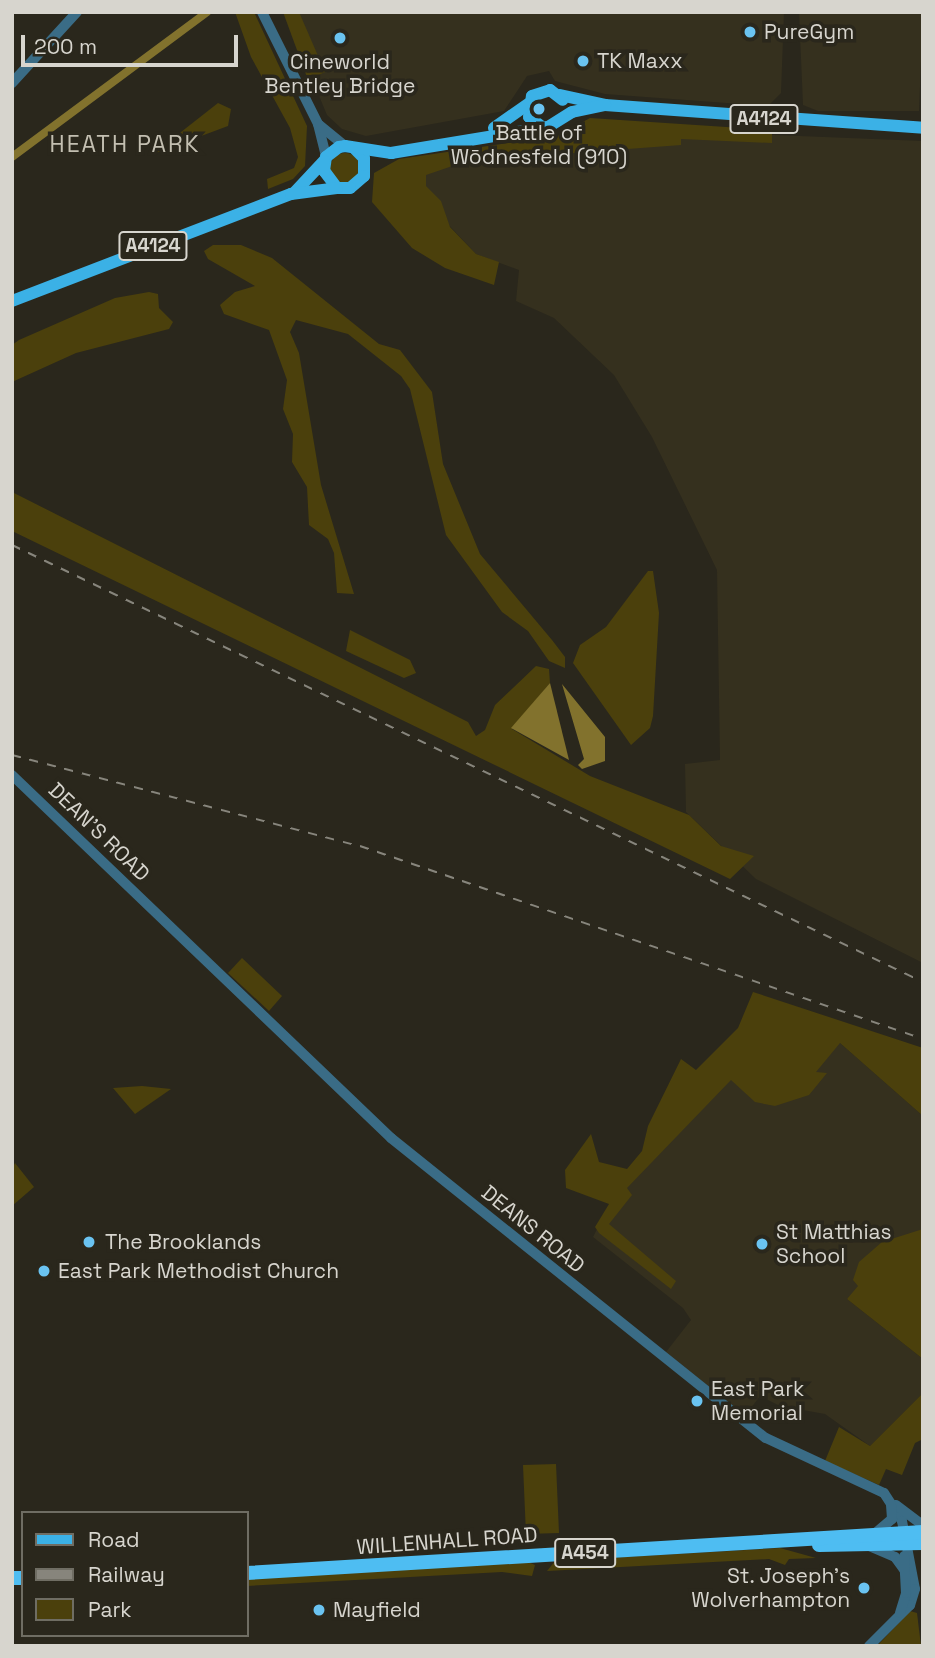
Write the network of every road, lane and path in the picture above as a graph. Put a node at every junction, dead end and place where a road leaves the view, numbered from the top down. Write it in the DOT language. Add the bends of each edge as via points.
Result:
graph roads {
  1 [pos="76,12"];
  2 [pos="262,12"];
  3 [pos="12,83"];
  4 [pos="560,95"];
  5 [pos="528,104"];
  6 [pos="605,105"];
  7 [pos="563,118"];
  8 [pos="318,124"];
  9 [pos="542,127"];
  10 [pos="923,128"];
  11 [pos="481,134"];
  12 [pos="349,147"];
  13 [pos="391,153"];
  14 [pos="325,159"];
  15 [pos="366,172"];
  16 [pos="337,188"];
  17 [pos="294,193"];
  18 [pos="12,301"];
  19 [pos="12,775"];
  20 [pos="159,917"];
  21 [pos="891,1501"];
  22 [pos="923,1525"];
  23 [pos="923,1532"];
  24 [pos="906,1538"];
  25 [pos="871,1540"];
  26 [pos="923,1543"];
  27 [pos="923,1554"];
  28 [pos="909,1570"];
  29 [pos="248,1573"];
  30 [pos="869,1646"];
  1 -- 3 [label="street"];
  2 -- 8 [label="street"];
  4 -- 5 [label="main road" via="538,91"];
  4 -- 6 [label="main road, A4124"];
  4 -- 7 [label="main road"];
  5 -- 9 [label="main road" via="529,117"];
  5 -- 11 [label="main road" via="509,121"];
  6 -- 7 [label="main road, A4124"];
  6 -- 10 [label="main road, A4124"];
  7 -- 9 [label="main road"];
  8 -- 12 [label="street"];
  8 -- 14 [label="street"];
  9 -- 11 [label="main road"];
  11 -- 13 [label="main road"];
  12 -- 13 [label="main road"];
  12 -- 14 [label="main road"];
  12 -- 15 [label="main road" via="364,158"];
  13 -- 15 [label="main road"];
  14 -- 16 [label="main road" via="326,178"];
  14 -- 17 [label="main road, A4124"];
  15 -- 16 [label="main road" via="357,186"];
  16 -- 17 [label="main road, A4124"];
  17 -- 18 [label="main road, A4124"];
  19 -- 20 [label="street, DEAN'S ROAD"];
  20 -- 21 [label="street, DEANS ROAD" via="391,1138 661,1356 766,1437"];
  21 -- 22 [label="street, DEANS ROAD"];
  21 -- 24 [label="street"];
  21 -- 25 [label="street" via="892,1519"];
  23 -- 24 [label="highway, WILLENHALL ROAD / A454"];
  24 -- 25 [label="highway, WILLENHALL ROAD / A454"];
  24 -- 26 [label="highway, WILLENHALL ROAD / A454"];
  24 -- 28 [label="street"];
  25 -- 28 [label="street"];
  25 -- 29 [label="highway, WILLENHALL ROAD / A454"];
  27 -- 28 [label="street"];
  28 -- 30 [label="street" via="914,1595"];
}
